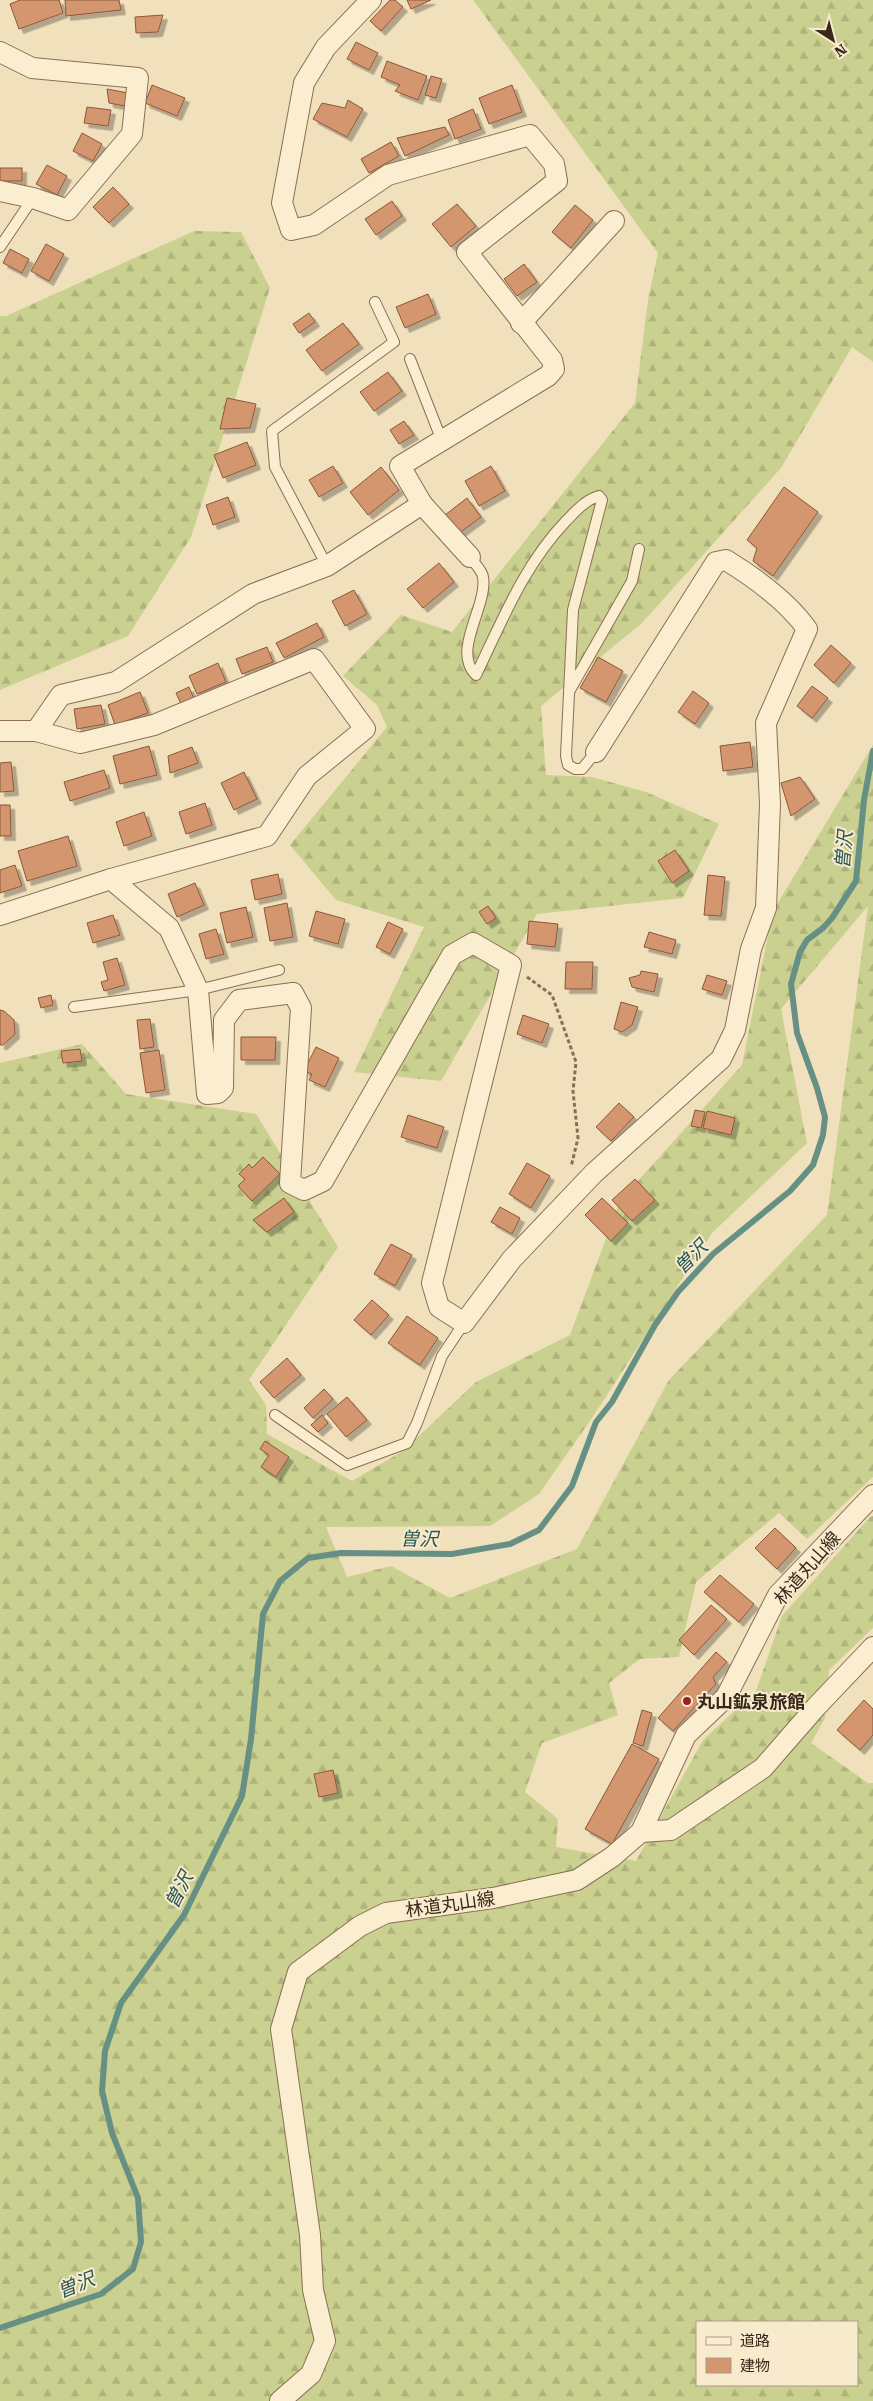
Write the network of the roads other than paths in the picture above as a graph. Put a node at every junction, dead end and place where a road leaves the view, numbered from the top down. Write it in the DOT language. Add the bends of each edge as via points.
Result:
graph roads {
  1 [pos="371,0"];
  2 [pos="0,52"];
  3 [pos="0,191"];
  4 [pos="33,198"];
  5 [pos="614,221"];
  6 [pos="0,247"];
  7 [pos="375,302"];
  8 [pos="521,323"];
  9 [pos="410,359"];
  10 [pos="442,441"];
  11 [pos="422,504"];
  12 [pos="639,549"];
  13 [pos="470,557"];
  14 [pos="327,566"];
  15 [pos="569,693"];
  16 [pos="36,730"];
  17 [pos="0,731"];
  18 [pos="596,752"];
  19 [pos="111,879"];
  20 [pos="0,915"];
  21 [pos="279,970"];
  22 [pos="198,990"];
  23 [pos="74,1007"];
  24 [pos="464,1323"];
  25 [pos="275,1415"];
  26 [pos="873,1496"];
  27 [pos="873,1647"];
  28 [pos="641,1832"];
  29 [pos="280,2401"];
  1 -- 8 [label="street" via="326,46 304,83 282,203 291,230 314,225 388,175 530,134 554,164 557,181 467,252"];
  2 -- 4 [label="street" via="32,68 138,78 132,134 68,210"];
  3 -- 4 [label="street"];
  4 -- 6 [label="lane"];
  5 -- 8 [label="street"];
  7 -- 14 [label="lane" via="394,342 272,431 276,467"];
  8 -- 10 [label="street" via="552,360 554,369 548,376"];
  9 -- 10 [label="lane"];
  10 -- 11 [label="street" via="400,466"];
  11 -- 13 [label="street"];
  11 -- 14 [label="street"];
  12 -- 15 [label="lane" via="632,581"];
  13 -- 15 [label="lane" via="483,575 482,596 467,654 470,669 476,675 523,577 549,539 580,506 599,496 602,500 573,610"];
  14 -- 16 [label="street" via="253,594 116,682 61,695"];
  15 -- 18 [label="lane" via="568,765 582,769"];
  16 -- 17 [label="street"];
  16 -- 19 [label="street" via="80,743 154,725 314,659 365,729 308,776 267,836"];
  18 -- 24 [label="street" via="716,562 726,560 741,569 797,615 807,629 766,723 770,804 766,908 751,949 735,1030 721,1059 594,1173 512,1259"];
  19 -- 20 [label="street"];
  19 -- 22 [label="street" via="169,928"];
  21 -- 22 [label="lane"];
  22 -- 23 [label="lane"];
  22 -- 24 [label="street" via="207,1094 224,1088 224,1020 238,1000 293,993 301,1008 290,1183 304,1190 323,1181 452,955 473,943 511,965 432,1283 439,1307"];
  24 -- 25 [label="lane" via="442,1356 408,1443 347,1465"];
  26 -- 28 [label="street, 林道丸山線" via="778,1595 726,1697 686,1735"];
  27 -- 28 [label="street" via="763,1768 671,1830"];
  28 -- 29 [label="street, 林道丸山線" via="612,1857 577,1880 493,1898 386,1913 360,1926 298,1972 281,2028 310,2235 313,2290 325,2341 311,2374"];
}
